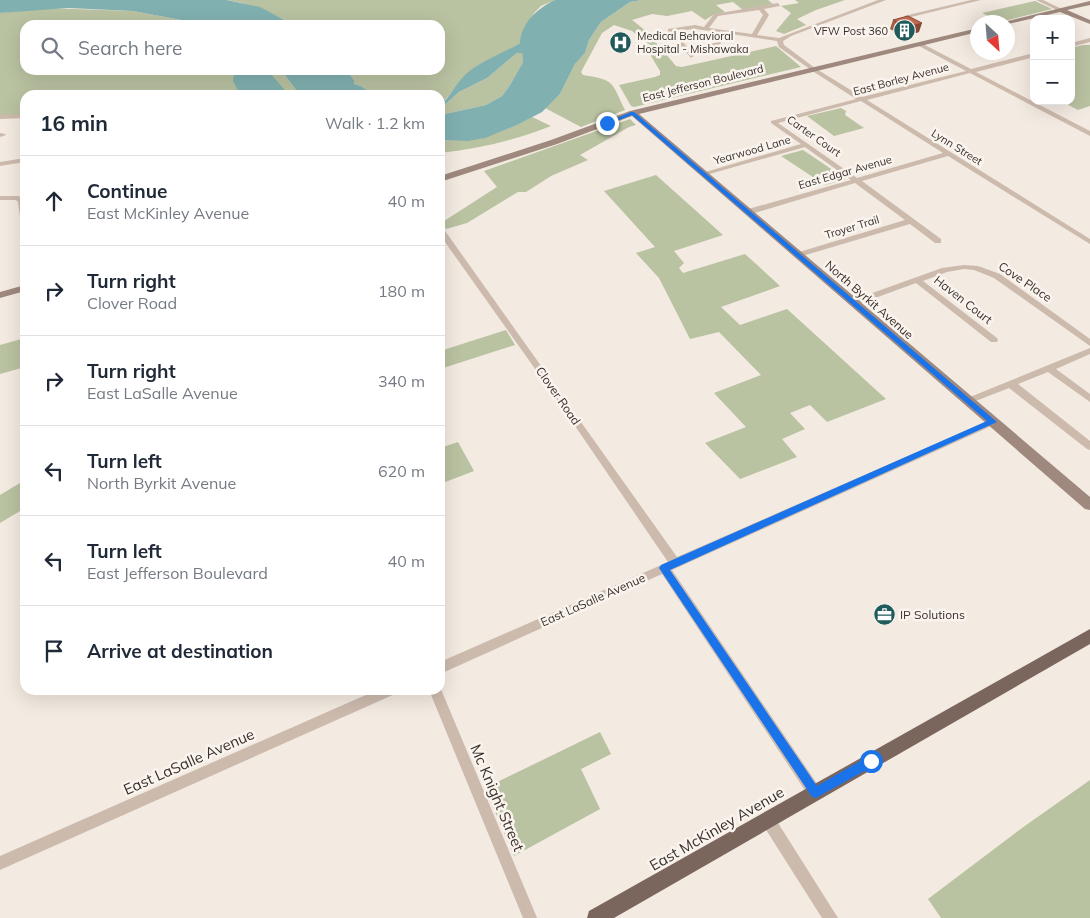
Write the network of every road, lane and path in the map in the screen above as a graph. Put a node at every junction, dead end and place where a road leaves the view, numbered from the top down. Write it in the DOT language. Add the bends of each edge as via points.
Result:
graph roads {
  1 [pos="882,0"];
  2 [pos="939,0"];
  3 [pos="978,0"];
  4 [pos="1039,0"];
  5 [pos="1090,3"];
  6 [pos="778,5"];
  7 [pos="952,6"];
  8 [pos="761,8"];
  9 [pos="1061,10"];
  10 [pos="907,16"];
  11 [pos="1015,20"];
  12 [pos="1090,22"];
  13 [pos="706,28"];
  14 [pos="730,32"];
  15 [pos="970,32"];
  16 [pos="754,36"];
  17 [pos="780,40"];
  18 [pos="1090,40"];
  19 [pos="919,44"];
  20 [pos="1075,44"];
  21 [pos="686,50"];
  22 [pos="1030,55"];
  23 [pos="691,56"];
  24 [pos="813,69"];
  25 [pos="970,71"];
  26 [pos="862,99"];
  27 [pos="633,113"];
  28 [pos="20,116"];
  29 [pos="0,118"];
  30 [pos="773,122"];
  31 [pos="1090,134"];
  32 [pos="806,145"];
  33 [pos="948,154"];
  34 [pos="20,161"];
  35 [pos="0,164"];
  36 [pos="704,174"];
  37 [pos="445,177"];
  38 [pos="857,180"];
  39 [pos="0,198"];
  40 [pos="20,200"];
  41 [pos="748,212"];
  42 [pos="910,221"];
  43 [pos="445,237"];
  44 [pos="938,241"];
  45 [pos="1090,242"];
  46 [pos="799,255"];
  47 [pos="917,280"];
  48 [pos="20,289"];
  49 [pos="0,295"];
  50 [pos="853,303"];
  51 [pos="994,340"];
  52 [pos="1090,343"];
  53 [pos="1089,353"];
  54 [pos="1049,368"];
  55 [pos="1011,384"];
  56 [pos="1090,399"];
  57 [pos="968,401"];
  58 [pos="993,422"];
  59 [pos="1090,446"];
  60 [pos="1090,505"];
  61 [pos="670,566"];
  62 [pos="1090,636"];
  63 [pos="445,666"];
  64 [pos="380,695"];
  65 [pos="437,695"];
  66 [pos="816,793"];
  67 [pos="768,820"];
  68 [pos="0,863"];
  69 [pos="530,918"];
  70 [pos="596,918"];
  71 [pos="831,918"];
  1 -- 17 [label="street"];
  2 -- 7 [label="street"];
  3 -- 7 [label="street"];
  4 -- 9 [label="street"];
  5 -- 9 [label="street"];
  6 -- 8 [label="street"];
  7 -- 10 [label="street"];
  8 -- 13 [label="street" via="716,15"];
  8 -- 16 [label="street" via="766,15"];
  9 -- 11 [label="street"];
  9 -- 12 [label="street"];
  13 -- 14 [label="street"];
  13 -- 21 [label="street" via="670,30"];
  14 -- 16 [label="street"];
  14 -- 21 [label="street" via="720,44"];
  15 -- 19 [label="street, East Jefferson Boulevard"];
  16 -- 17 [label="street"];
  17 -- 24 [label="street, Lynn Street" via="783,49"];
  18 -- 20 [label="street"];
  19 -- 24 [label="street, East Jefferson Boulevard"];
  19 -- 25 [label="street"];
  21 -- 23 [label="street"];
  22 -- 25 [label="street, East Borley Avenue"];
  24 -- 26 [label="street, Lynn Street"];
  24 -- 27 [label="street, East Jefferson Boulevard"];
  25 -- 26 [label="street, East Borley Avenue"];
  25 -- 31 [label="street"];
  26 -- 30 [label="street, East Borley Avenue"];
  26 -- 33 [label="street, Lynn Street"];
  27 -- 36 [label="street, North Byrkit Avenue"];
  27 -- 37 [label="street, East Jefferson Boulevard"];
  28 -- 29 [label="street"];
  30 -- 32 [label="street, Carter Court"];
  32 -- 36 [label="street, Yearwood Lane"];
  32 -- 38 [label="street, Carter Court"];
  33 -- 38 [label="street, East Edgar Avenue"];
  33 -- 45 [label="street, Lynn Street"];
  34 -- 35 [label="street"];
  36 -- 41 [label="street, North Byrkit Avenue"];
  38 -- 41 [label="street, East Edgar Avenue"];
  38 -- 42 [label="street, Carter Court"];
  39 -- 40 [label="street"];
  41 -- 46 [label="street, North Byrkit Avenue"];
  42 -- 44 [label="street, Carter Court"];
  42 -- 46 [label="street, Troyer Trail"];
  43 -- 61 [label="street, Clover Road" via="567,407"];
  46 -- 50 [label="street, North Byrkit Avenue"];
  47 -- 50 [label="street, Cove Place"];
  47 -- 51 [label="street, Haven Court"];
  47 -- 52 [label="street, Cove Place" via="950,268 984,270"];
  48 -- 49 [label="street"];
  50 -- 57 [label="street, North Byrkit Avenue"];
  53 -- 54 [label="street"];
  54 -- 55 [label="street"];
  54 -- 56 [label="street"];
  55 -- 57 [label="street"];
  55 -- 59 [label="street"];
  57 -- 58 [label="street, North Byrkit Avenue"];
  58 -- 60 [label="street, North Byrkit Avenue"];
  58 -- 61 [label="street, East LaSalle Avenue"];
  61 -- 63 [label="street, East LaSalle Avenue"];
  61 -- 66 [label="street, Clover Road"];
  62 -- 66 [label="main road, East McKinley Avenue"];
  64 -- 68 [label="street, East LaSalle Avenue"];
  65 -- 69 [label="street, Mc Knight Street"];
  66 -- 67 [label="main road, East McKinley Avenue"];
  67 -- 70 [label="main road, East McKinley Avenue"];
  67 -- 71 [label="street"];
}
